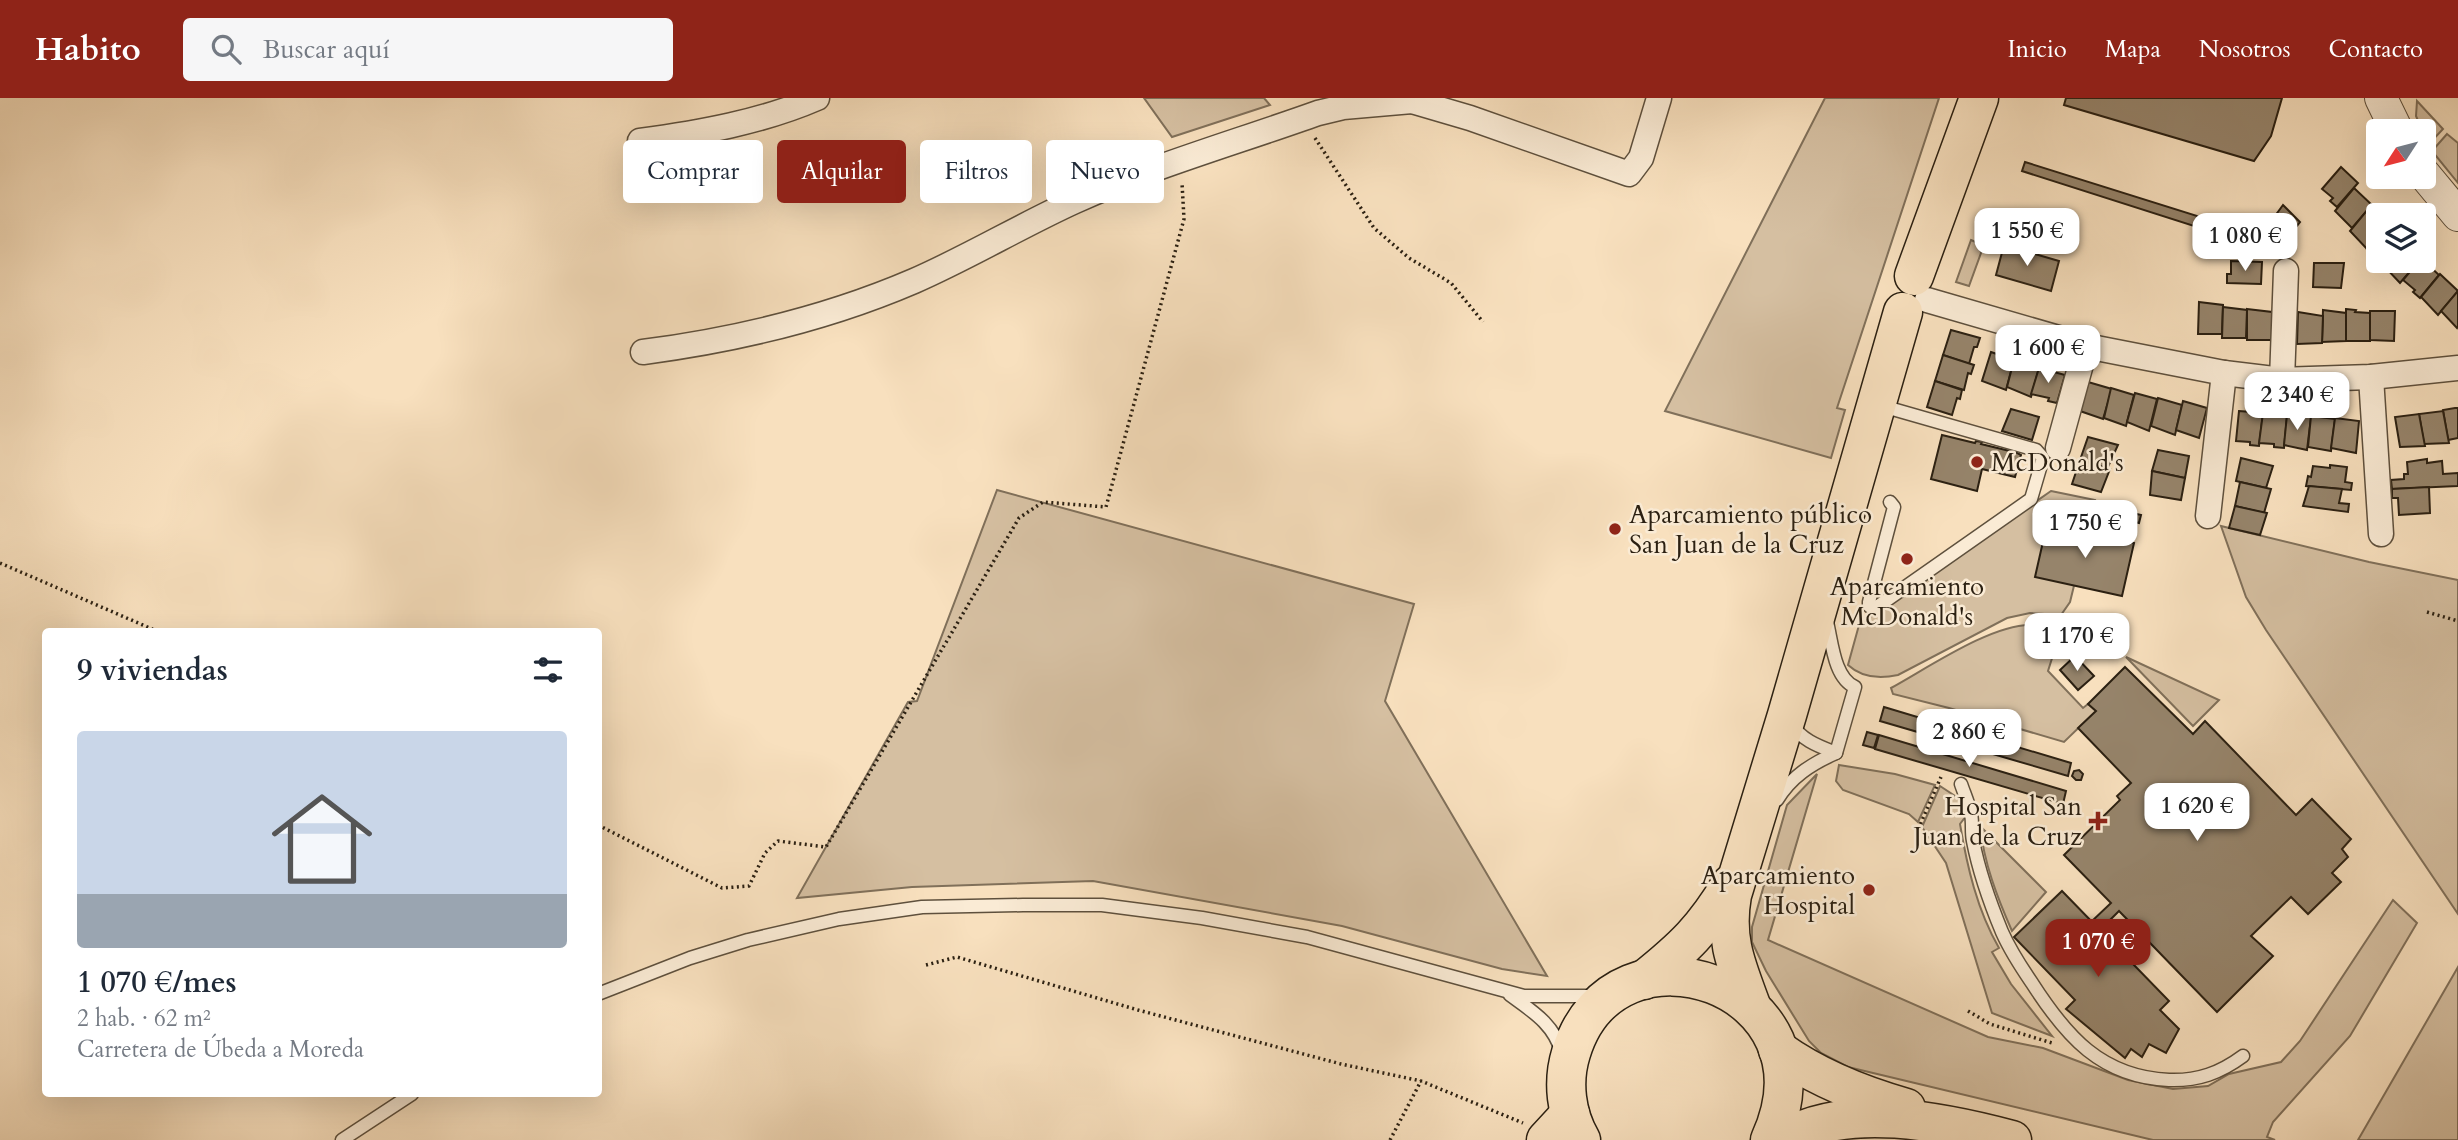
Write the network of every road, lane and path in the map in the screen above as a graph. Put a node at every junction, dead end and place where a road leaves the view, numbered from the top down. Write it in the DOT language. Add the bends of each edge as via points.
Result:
graph roads {
  1 [pos="817,98"];
  2 [pos="1659,98"];
  3 [pos="1979,98"];
  4 [pos="2381,98"];
  5 [pos="1412,99"];
  6 [pos="1302,119"];
  7 [pos="2391,119"];
  8 [pos="646,140"];
  9 [pos="1180,161"];
  10 [pos="2436,188"];
  11 [pos="2458,215"];
  12 [pos="2286,271"];
  13 [pos="1915,296"];
  14 [pos="1483,322"];
  15 [pos="2086,346"];
  16 [pos="643,352"];
  17 [pos="2458,368"];
  18 [pos="2224,373"];
  19 [pos="2371,377"];
  20 [pos="2283,380"];
  21 [pos="1876,404"];
  22 [pos="2058,448"];
  23 [pos="1890,502"];
  24 [pos="2208,516"];
  25 [pos="2381,534"];
  26 [pos="0,563"];
  27 [pos="1821,594"];
  28 [pos="2427,612"];
  29 [pos="2458,621"];
  30 [pos="150,628"];
  31 [pos="1787,715"];
  32 [pos="1836,753"];
  33 [pos="1941,777"];
  34 [pos="1961,784"];
  35 [pos="602,827"];
  36 [pos="1916,834"];
  37 [pos="1742,861"];
  38 [pos="926,965"];
  39 [pos="1644,980"];
  40 [pos="1501,989"];
  41 [pos="602,992"];
  42 [pos="1609,998"];
  43 [pos="1752,1008"];
  44 [pos="1968,1011"];
  45 [pos="2052,1043"];
  46 [pos="1778,1050"];
  47 [pos="2243,1056"];
  48 [pos="1567,1070"];
  49 [pos="1421,1081"];
  50 [pos="407,1097"];
  51 [pos="1937,1122"];
  52 [pos="1562,1132"];
  53 [pos="342,1140"];
  54 [pos="1390,1140"];
  55 [pos="1770,1140"];
  56 [pos="1783,1140"];
  57 [pos="2012,1140"];
  1 -- 8 [label="street" via="717,128"];
  2 -- 5 [label="street" via="1641,158 1629,173"];
  3 -- 13 [label="main road"];
  4 -- 7 [label="street"];
  5 -- 6 [label="street" via="1343,107"];
  6 -- 9 [label="street"];
  6 -- 14 [label="path" via="1374,228 1409,258 1451,283"];
  9 -- 16 [label="street" via="1114,184 936,271 857,302 736,338"];
  9 -- 35 [label="path" via="1184,219 1106,507 1043,502 1019,519 826,847 778,841 765,853 749,886 722,888"];
  10 -- 11 [label="street"];
  12 -- 20 [label="street"];
  13 -- 15 [label="street"];
  13 -- 21 [label="main road"];
  15 -- 18 [label="street"];
  15 -- 22 [label="street"];
  17 -- 19 [label="street"];
  18 -- 20 [label="street"];
  18 -- 24 [label="street"];
  19 -- 20 [label="street"];
  19 -- 25 [label="street"];
  21 -- 23 [label="lane" via="2036,450 2043,458 2031,499 1874,609 1869,602 1894,507"];
  21 -- 27 [label="main road"];
  26 -- 30 [label="path"];
  27 -- 31 [label="main road"];
  27 -- 32 [label="lane" via="1838,666 1847,684 1854,687"];
  28 -- 29 [label="path"];
  31 -- 32 [label="lane" via="1796,731 1810,742"];
  31 -- 37 [label="main road"];
  32 -- 37 [label="lane" via="1809,766 1785,787"];
  33 -- 36 [label="path"];
  34 -- 47 [label="lane" via="1983,876 2003,934 2050,1012 2080,1044 2117,1070 2161,1079 2208,1076"];
  37 -- 39 [label="main road" via="1707,923"];
  37 -- 43 [label="main road" via="1728,918 1734,960"];
  38 -- 49 [label="path" via="957,957 1138,1010"];
  39 -- 42 [label="main road"];
  39 -- 43 [label="main road" via="1702,979 1726,988"];
  40 -- 41 [label="lane" via="1307,937 1202,918 1102,905 982,905 875,912 748,940"];
  40 -- 42 [label="lane" via="1524,996"];
  40 -- 48 [label="lane" via="1549,1027 1559,1041"];
  42 -- 48 [label="main road" via="1584,1024"];
  43 -- 46 [label="main road"];
  44 -- 45 [label="path" via="1990,1024"];
  46 -- 51 [label="main road" via="1832,1083"];
  46 -- 55 [label="main road" via="1784,1097"];
  48 -- 52 [label="main road"];
  49 -- 52 [label="path"];
  49 -- 54 [label="path"];
  50 -- 53 [label="lane"];
  51 -- 56 [label="main road" via="1859,1118 1824,1122"];
  51 -- 57 [label="main road"];
}
